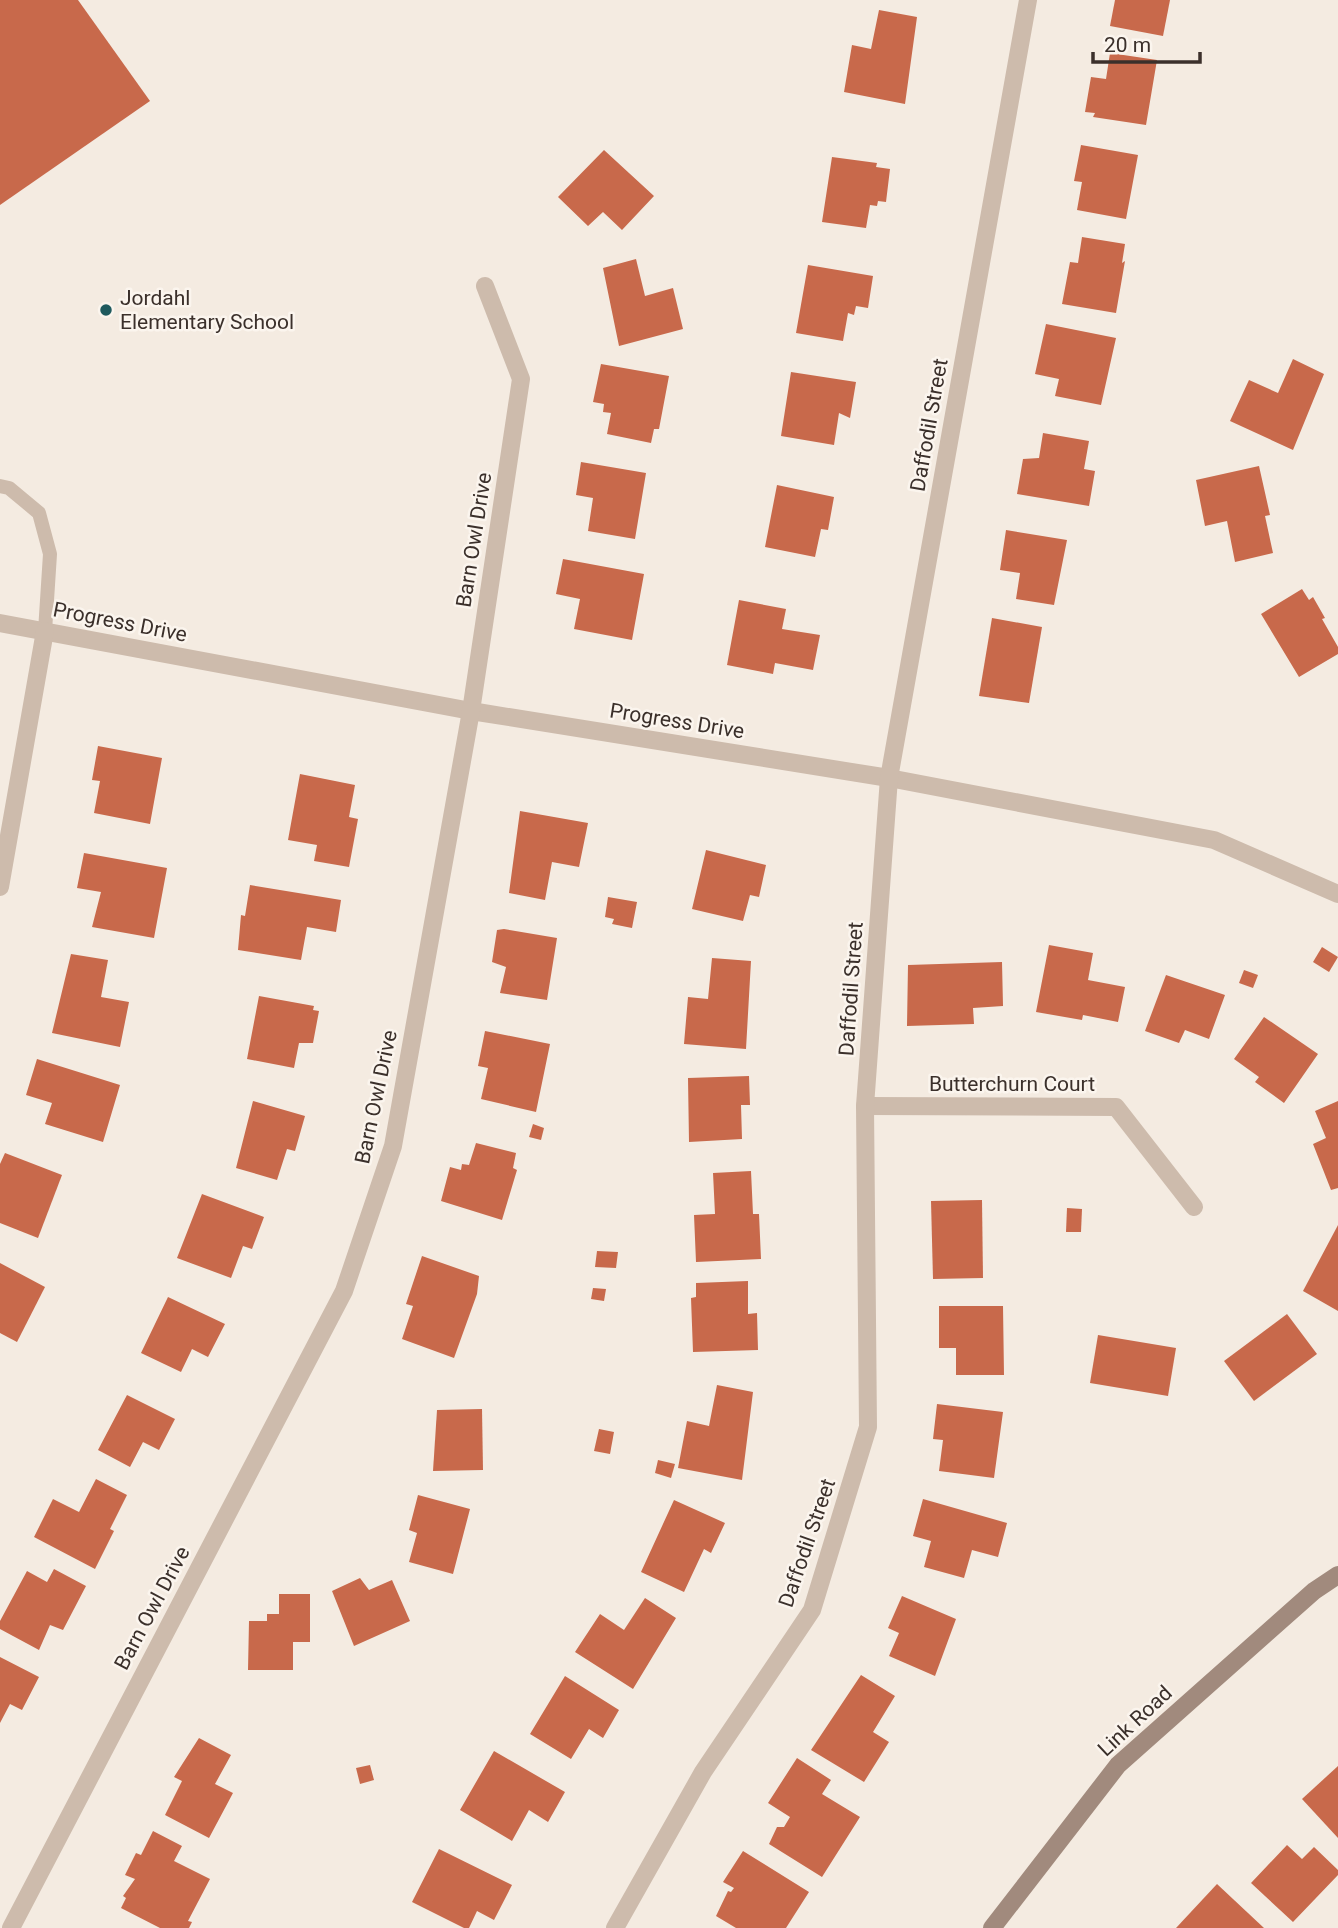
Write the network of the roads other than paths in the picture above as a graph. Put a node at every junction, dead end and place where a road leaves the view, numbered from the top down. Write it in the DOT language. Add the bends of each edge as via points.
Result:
graph roads {
  1 [pos="1028,0"];
  2 [pos="485,286"];
  3 [pos="0,486"];
  4 [pos="0,623"];
  5 [pos="45,631"];
  6 [pos="471,711"];
  7 [pos="889,778"];
  8 [pos="0,887"];
  9 [pos="1338,894"];
  10 [pos="865,1106"];
  11 [pos="1194,1208"];
  12 [pos="1338,1575"];
  13 [pos="10,1928"];
  14 [pos="615,1928"];
  15 [pos="992,1928"];
  1 -- 7 [label="street, Daffodil Street"];
  2 -- 6 [label="street, Barn Owl Drive" via="521,379"];
  3 -- 5 [label="lane" via="39,513 50,554"];
  4 -- 5 [label="street, Progress Drive"];
  5 -- 6 [label="street, Progress Drive"];
  5 -- 8 [label="street"];
  6 -- 7 [label="street, Progress Drive"];
  6 -- 13 [label="street, Barn Owl Drive" via="393,1146 344,1291"];
  7 -- 9 [label="street, Progress Drive" via="1214,840"];
  7 -- 10 [label="street, Daffodil Street"];
  10 -- 11 [label="street, Butterchurn Court" via="1116,1107"];
  10 -- 14 [label="street, Daffodil Street" via="868,1427 812,1610 703,1772"];
  12 -- 15 [label="main road, Link Road" via="1314,1591 1118,1765"];
}
